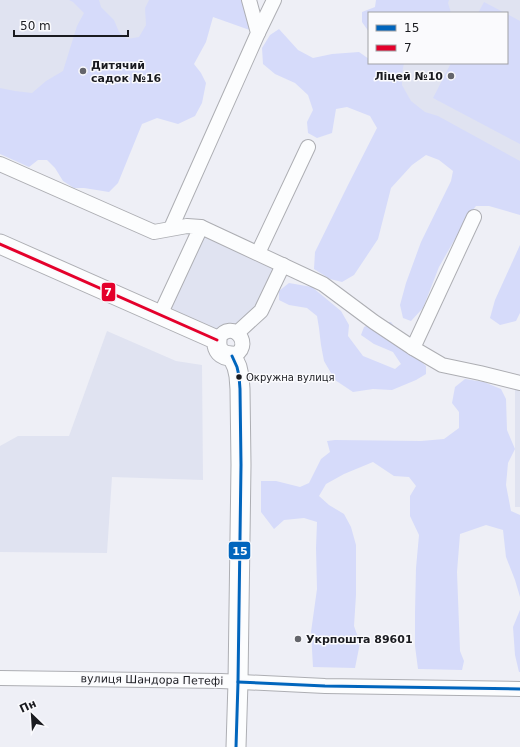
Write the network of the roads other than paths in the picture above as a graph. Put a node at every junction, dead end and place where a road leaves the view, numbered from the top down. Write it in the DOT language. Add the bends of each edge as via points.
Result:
graph roads {
  1 [pos="249,0"];
  2 [pos="274,0"];
  3 [pos="258,33"];
  4 [pos="308,147"];
  5 [pos="0,164"];
  6 [pos="474,217"];
  7 [pos="201,227"];
  8 [pos="171,228"];
  9 [pos="0,244"];
  10 [pos="258,253"];
  11 [pos="283,265"];
  12 [pos="160,315"];
  13 [pos="238,333"];
  14 [pos="217,340"];
  15 [pos="413,348"];
  16 [pos="232,356"];
  17 [pos="520,383"];
  18 [pos="0,678"];
  19 [pos="238,682"];
  20 [pos="520,688"];
  21 [pos="236,747"];
  1 -- 3 [label="street"];
  2 -- 3 [label="street"];
  3 -- 8 [label="street"];
  4 -- 10 [label="street"];
  5 -- 8 [label="street" via="154,232"];
  6 -- 15 [label="street"];
  7 -- 8 [label="street"];
  7 -- 10 [label="street"];
  7 -- 12 [label="street"];
  9 -- 12 [label="street"];
  10 -- 11 [label="street"];
  11 -- 13 [label="street" via="261,311"];
  11 -- 15 [label="street" via="323,284"];
  12 -- 14 [label="street"];
  13 -- 14 [label="street" via="226,331"];
  13 -- 16 [label="street" via="243,344 239,352"];
  14 -- 16 [label="street" via="217,349 223,355"];
  15 -- 17 [label="street" via="442,365"];
  16 -- 19 [label="street" via="239,376 240,390"];
  18 -- 19 [label="street, вулиця Шандора Петефі"];
  19 -- 20 [label="street, вулиця Шандора Петефі" via="325,686"];
  19 -- 21 [label="street"];
}
